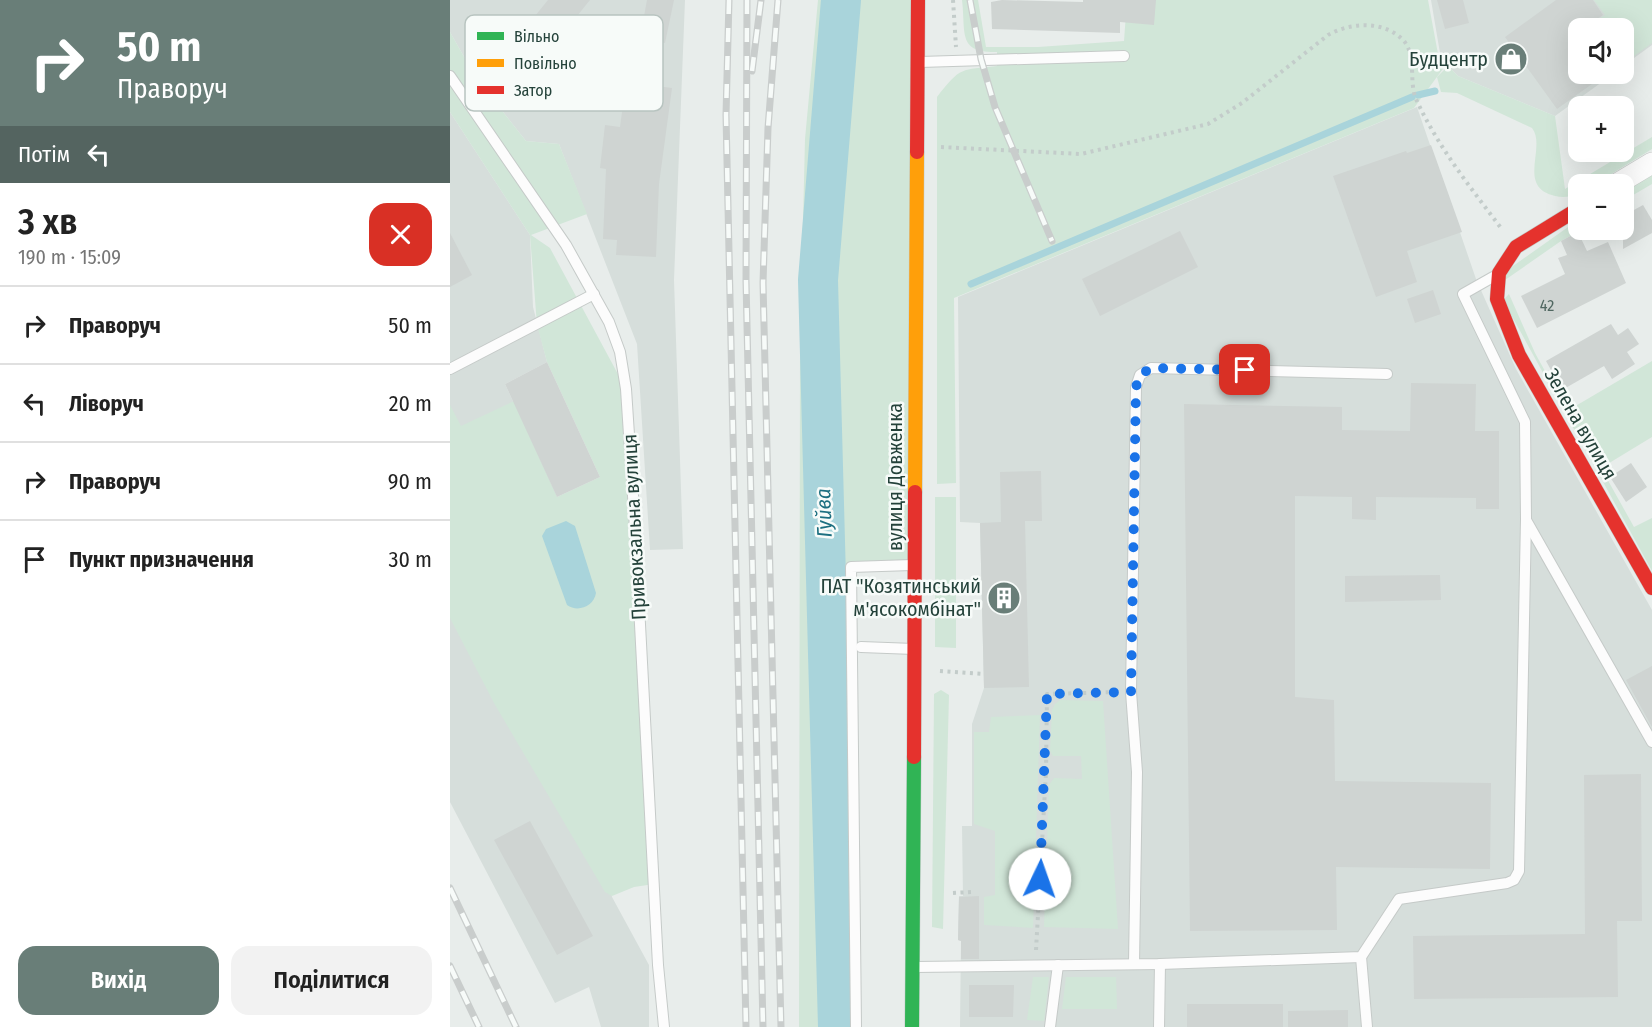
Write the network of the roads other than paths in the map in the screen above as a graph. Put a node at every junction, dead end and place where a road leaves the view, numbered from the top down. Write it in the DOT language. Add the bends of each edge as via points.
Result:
graph roads {
  1 [pos="918,0"];
  2 [pos="1124,56"];
  3 [pos="917,63"];
  4 [pos="450,76"];
  5 [pos="465,98"];
  6 [pos="474,111"];
  7 [pos="1652,163"];
  8 [pos="1634,174"];
  9 [pos="1568,214"];
  10 [pos="1499,273"];
  11 [pos="594,294"];
  12 [pos="450,369"];
  13 [pos="1387,374"];
  14 [pos="1526,519"];
  15 [pos="914,565"];
  16 [pos="1652,588"];
  17 [pos="861,647"];
  18 [pos="914,649"];
  19 [pos="914,681"];
  20 [pos="913,728"];
  21 [pos="1652,742"];
  22 [pos="1361,957"];
  23 [pos="1134,964"];
  24 [pos="1160,964"];
  25 [pos="1058,965"];
  26 [pos="912,967"];
  27 [pos="664,1027"];
  28 [pos="856,1027"];
  29 [pos="912,1027"];
  30 [pos="1050,1027"];
  31 [pos="1159,1027"];
  32 [pos="1368,1027"];
  1 -- 3 [label="street, вулиця Довженка"];
  2 -- 3 [label="lane"];
  3 -- 15 [label="street, вулиця Довженка"];
  4 -- 5 [label="lane, Привокзальна вулиця"];
  6 -- 11 [label="lane, Привокзальна вулиця" via="566,245"];
  7 -- 8 [label="street"];
  9 -- 10 [label="street" via="1516,247"];
  10 -- 14 [label="lane" via="1463,294 1525,422"];
  10 -- 16 [label="street, Зелена вулиця" via="1499,310 1519,355"];
  11 -- 12 [label="lane"];
  11 -- 27 [label="lane, Привокзальна вулиця" via="620,352 626,389"];
  13 -- 23 [label="lane" via="1151,368 1140,375 1136,387 1131,692 1137,772"];
  14 -- 21 [label="lane"];
  14 -- 22 [label="lane" via="1519,871 1508,883 1399,899"];
  15 -- 18 [label="street, вулиця Довженка"];
  15 -- 28 [label="lane" via="851,567"];
  17 -- 18 [label="lane"];
  18 -- 19 [label="lane"];
  19 -- 20 [label="street"];
  20 -- 26 [label="street"];
  20 -- 29 [label="lane"];
  22 -- 24 [label="lane"];
  22 -- 32 [label="lane"];
  23 -- 24 [label="lane"];
  23 -- 25 [label="lane"];
  24 -- 31 [label="lane"];
  25 -- 26 [label="lane"];
  25 -- 30 [label="lane"];
  26 -- 29 [label="street"];
}
